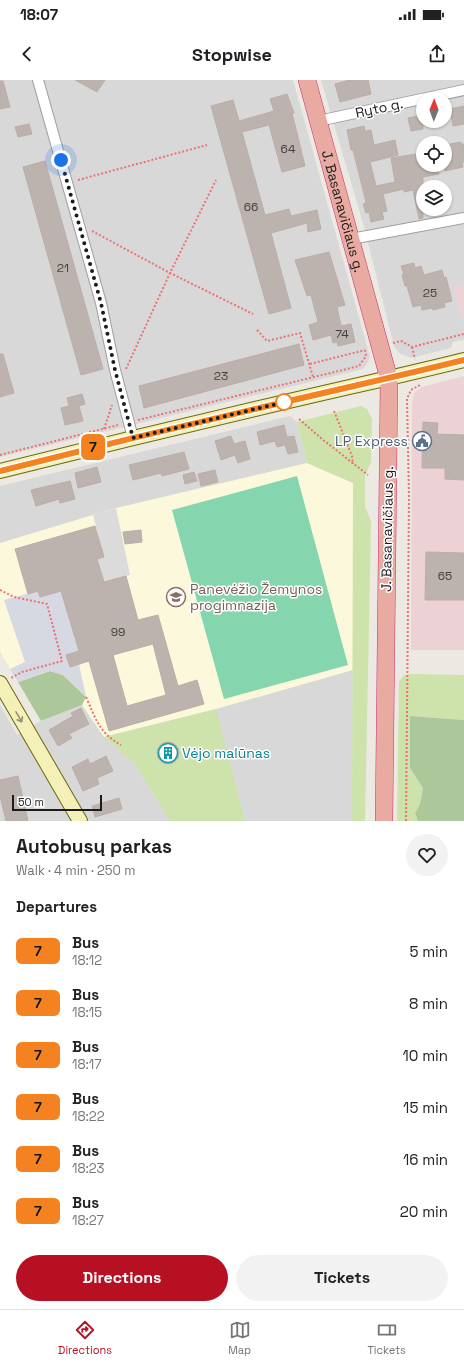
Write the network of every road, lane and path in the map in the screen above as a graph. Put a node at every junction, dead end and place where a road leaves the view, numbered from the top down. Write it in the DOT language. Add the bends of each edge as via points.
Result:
graph roads {
  1 [pos="38,80"];
  2 [pos="307,80"];
  3 [pos="464,90"];
  4 [pos="318,121"];
  5 [pos="207,145"];
  6 [pos="216,180"];
  7 [pos="67,183"];
  8 [pos="464,218"];
  9 [pos="79,224"];
  10 [pos="351,239"];
  11 [pos="170,273"];
  12 [pos="253,314"];
  13 [pos="257,330"];
  14 [pos="464,334"];
  15 [pos="401,341"];
  16 [pos="412,346"];
  17 [pos="414,356"];
  18 [pos="464,360"];
  19 [pos="310,364"];
  20 [pos="313,378"];
  21 [pos="389,379"];
  22 [pos="420,384"];
  23 [pos="119,385"];
  24 [pos="334,410"];
  25 [pos="299,419"];
  26 [pos="128,422"];
  27 [pos="104,429"];
  28 [pos="133,438"];
  29 [pos="0,455"];
  30 [pos="353,464"];
  31 [pos="0,471"];
  32 [pos="368,474"];
  33 [pos="0,590"];
  34 [pos="0,683"];
  35 [pos="86,698"];
  36 [pos="121,744"];
  37 [pos="80,821"];
  38 [pos="384,821"];
  39 [pos="406,821"];
  1 -- 7 [label="street"];
  2 -- 4 [label="highway, J. Basanavičiaus g."];
  3 -- 4 [label="street, Ryto g."];
  4 -- 10 [label="highway, J. Basanavičiaus g."];
  5 -- 7 [label="path"];
  6 -- 11 [label="path"];
  7 -- 9 [label="street"];
  8 -- 10 [label="street"];
  9 -- 11 [label="path"];
  9 -- 23 [label="street" via="101,303"];
  10 -- 21 [label="highway, J. Basanavičiaus g."];
  11 -- 12 [label="path"];
  11 -- 23 [label="path"];
  13 -- 19 [label="path" via="267,341 300,333"];
  14 -- 16 [label="path"];
  15 -- 16 [label="path"];
  16 -- 17 [label="path"];
  18 -- 21 [label="main road"];
  19 -- 20 [label="path"];
  19 -- 20 [label="path" via="365,350 366,356 359,366"];
  20 -- 26 [label="path"];
  21 -- 28 [label="main road"];
  21 -- 38 [label="highway, J. Basanavičiaus g."];
  22 -- 39 [label="path" via="411,390 407,400 409,498"];
  23 -- 26 [label="street"];
  23 -- 27 [label="path"];
  24 -- 30 [label="path"];
  25 -- 30 [label="path"];
  26 -- 27 [label="path"];
  26 -- 28 [label="street"];
  27 -- 29 [label="path"];
  28 -- 31 [label="main road"];
  30 -- 32 [label="path"];
  33 -- 34 [label="path" via="14,597 47,604 62,661 22,672"];
  34 -- 37 [label="main road, one-way"];
  35 -- 36 [label="path" via="99,726 106,735"];
}
